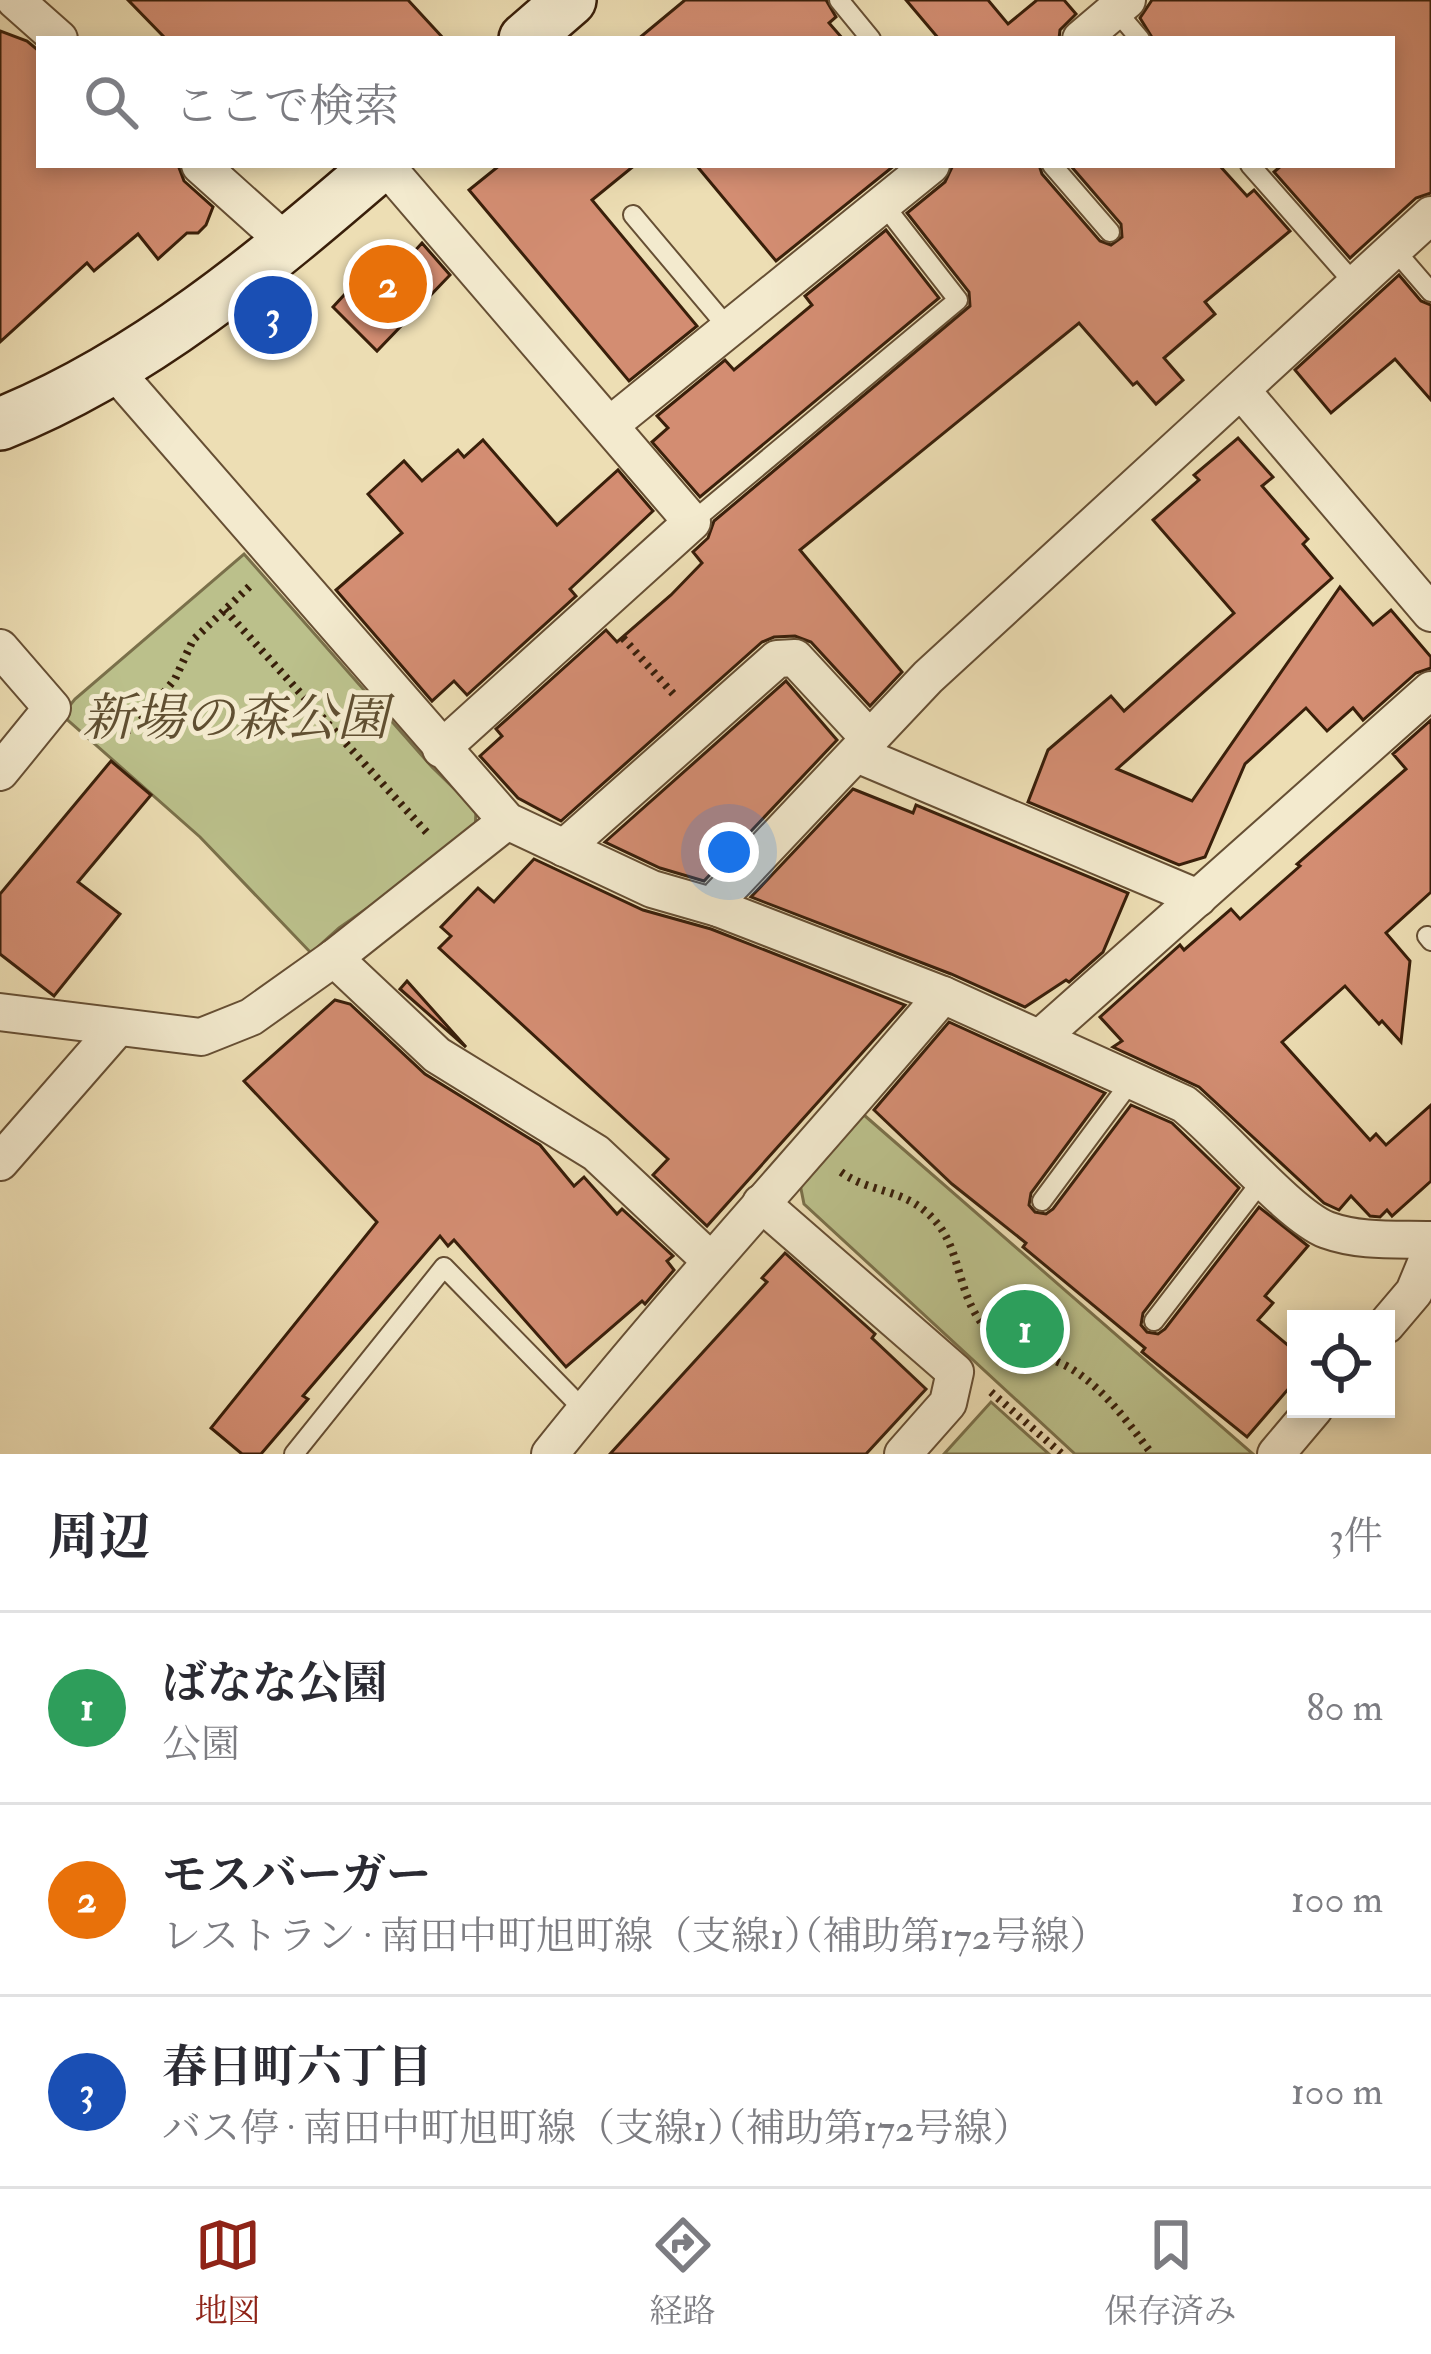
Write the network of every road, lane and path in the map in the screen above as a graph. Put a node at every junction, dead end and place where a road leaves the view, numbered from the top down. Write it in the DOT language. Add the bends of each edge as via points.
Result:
graph roads {
  1 [pos="16,0"];
  2 [pos="570,0"];
  3 [pos="839,0"];
  4 [pos="1116,3"];
  5 [pos="56,36"];
  6 [pos="528,36"];
  7 [pos="869,36"];
  8 [pos="1084,36"];
  9 [pos="1138,36"];
  10 [pos="203,168"];
  11 [pos="379,168"];
  12 [pos="386,168"];
  13 [pos="927,168"];
  14 [pos="1055,168"];
  15 [pos="1253,168"];
  16 [pos="884,205"];
  17 [pos="1431,214"];
  18 [pos="633,215"];
  19 [pos="1110,232"];
  20 [pos="288,244"];
  21 [pos="1394,248"];
  22 [pos="1354,283"];
  23 [pos="1431,292"];
  24 [pos="729,329"];
  25 [pos="112,368"];
  26 [pos="1241,390"];
  27 [pos="0,424"];
  28 [pos="610,425"];
  29 [pos="692,522"];
  30 [pos="278,560"];
  31 [pos="597,608"];
  32 [pos="225,610"];
  33 [pos="1431,614"];
  34 [pos="0,648"];
  35 [pos="1431,690"];
  36 [pos="52,708"];
  37 [pos="702,727"];
  38 [pos="863,746"];
  39 [pos="441,749"];
  40 [pos="0,772"];
  41 [pos="507,820"];
  42 [pos="564,848"];
  43 [pos="454,862"];
  44 [pos="1198,898"];
  45 [pos="718,908"];
  46 [pos="334,958"];
  47 [pos="943,995"];
  48 [pos="0,1012"];
  49 [pos="118,1027"];
  50 [pos="1041,1037"];
  51 [pos="1132,1080"];
  52 [pos="814,1148"];
  53 [pos="0,1162"];
  54 [pos="1264,1178"];
  55 [pos="1042,1201"];
  56 [pos="761,1203"];
  57 [pos="1431,1240"];
  58 [pos="1431,1251"];
  59 [pos="710,1260"];
  60 [pos="1395,1314"];
  61 [pos="1154,1321"];
  62 [pos="955,1372"];
  63 [pos="585,1411"];
  64 [pos="1306,1418"];
  65 [pos="294,1454"];
  66 [pos="550,1454"];
  67 [pos="903,1454"];
  68 [pos="1062,1454"];
  69 [pos="1152,1454"];
  70 [pos="1276,1454"];
  1 -- 5 [label="street"];
  2 -- 6 [label="main road"];
  3 -- 7 [label="lane"];
  4 -- 8 [label="street"];
  4 -- 9 [label="lane"];
  10 -- 20 [label="street"];
  11 -- 20 [label="main road"];
  12 -- 28 [label="street"];
  13 -- 16 [label="street"];
  14 -- 19 [label="lane"];
  15 -- 22 [label="lane"];
  16 -- 24 [label="street"];
  16 -- 29 [label="lane" via="958,300"];
  17 -- 21 [label="street"];
  18 -- 24 [label="lane"];
  20 -- 25 [label="main road"];
  21 -- 22 [label="street"];
  21 -- 23 [label="lane"];
  22 -- 26 [label="street"];
  24 -- 28 [label="street"];
  25 -- 27 [label="main road"];
  25 -- 30 [label="street"];
  26 -- 33 [label="street"];
  26 -- 38 [label="street" via="928,676"];
  28 -- 29 [label="street"];
  29 -- 31 [label="street"];
  30 -- 32 [label="path"];
  30 -- 39 [label="street"];
  31 -- 37 [label="path"];
  31 -- 39 [label="street"];
  32 -- 36 [label="path" via="193,640 175,679 133,730 109,731 81,710"];
  32 -- 43 [label="path"];
  34 -- 36 [label="street"];
  35 -- 44 [label="street"];
  36 -- 40 [label="street"];
  37 -- 38 [label="street" via="777,659 795,658"];
  37 -- 42 [label="street"];
  38 -- 44 [label="street"];
  38 -- 45 [label="street"];
  39 -- 41 [label="street"];
  41 -- 42 [label="street"];
  41 -- 43 [label="street"];
  42 -- 45 [label="street" via="652,889"];
  43 -- 46 [label="street"];
  44 -- 50 [label="street"];
  45 -- 47 [label="street"];
  46 -- 49 [label="street" via="251,1017 201,1037"];
  46 -- 59 [label="street" via="437,1055 596,1153"];
  47 -- 50 [label="street"];
  47 -- 52 [label="street"];
  48 -- 49 [label="street"];
  49 -- 53 [label="street"];
  50 -- 51 [label="street"];
  51 -- 54 [label="street" via="1184,1104"];
  51 -- 55 [label="lane"];
  52 -- 56 [label="street"];
  52 -- 69 [label="path" via="854,1181 926,1211 945,1233 985,1328 1099,1388"];
  54 -- 57 [label="street" via="1322,1228 1360,1239"];
  54 -- 61 [label="lane"];
  56 -- 59 [label="street"];
  56 -- 62 [label="street"];
  58 -- 60 [label="street"];
  59 -- 63 [label="street"];
  62 -- 67 [label="street" via="948,1403"];
  62 -- 68 [label="path" via="998,1395"];
  63 -- 65 [label="lane" via="444,1267"];
  63 -- 66 [label="street"];
  64 -- 70 [label="street"];
}
